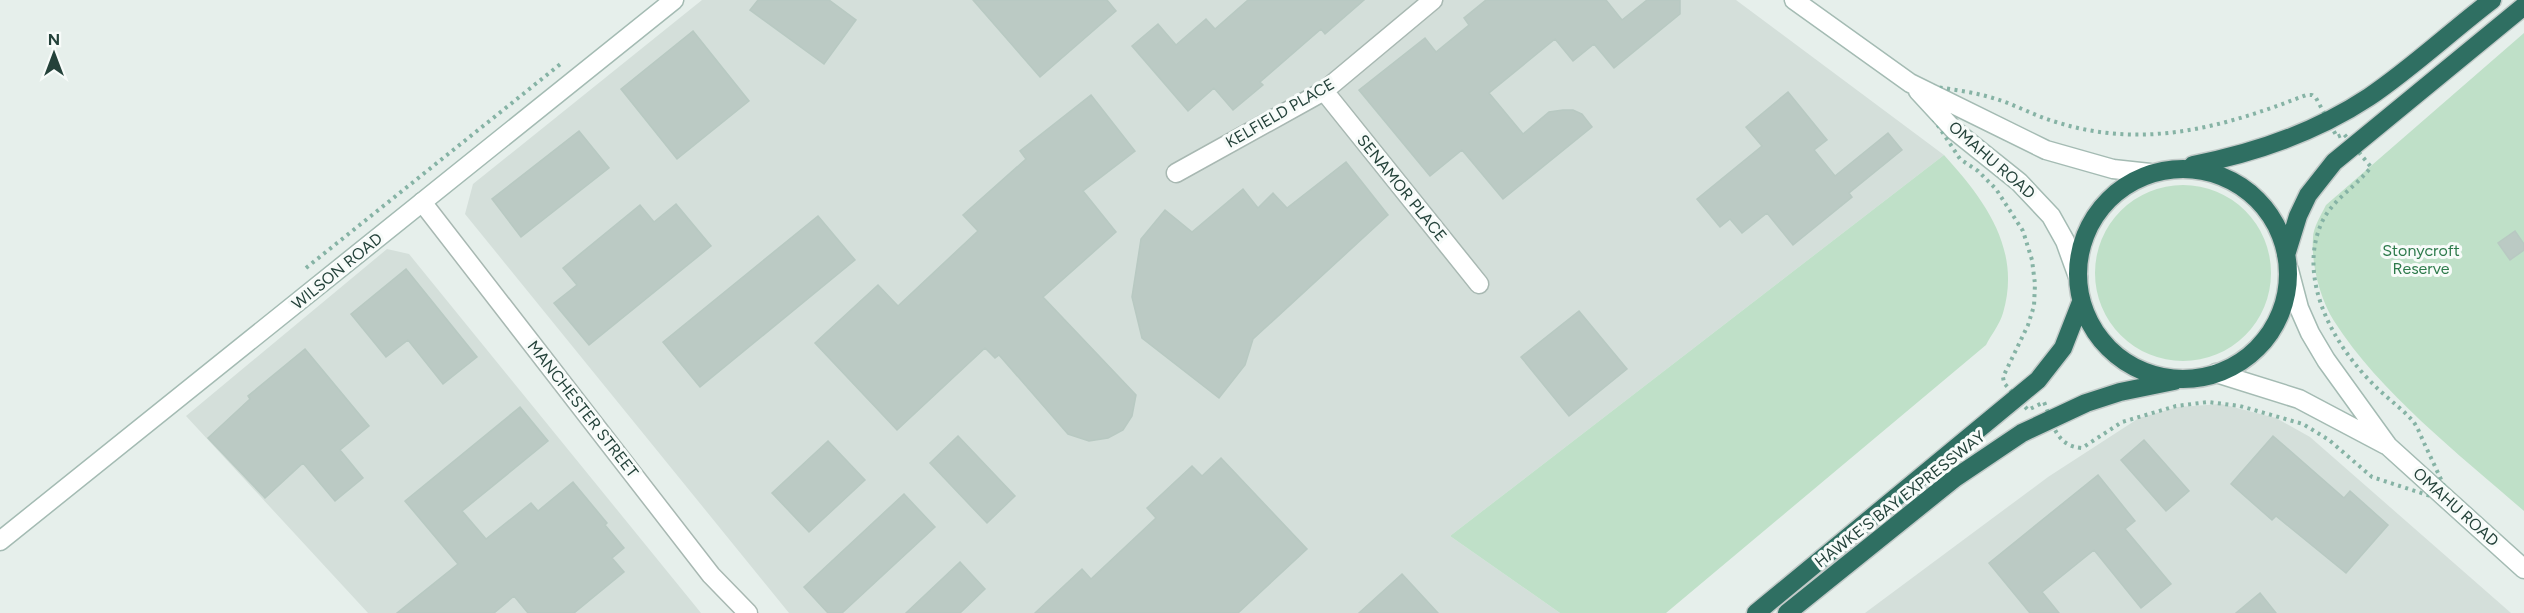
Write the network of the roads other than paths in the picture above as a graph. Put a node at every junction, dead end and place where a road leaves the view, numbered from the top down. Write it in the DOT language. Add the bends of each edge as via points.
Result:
graph roads {
  1 [pos="674,0"];
  2 [pos="1433,0"];
  3 [pos="1794,0"];
  4 [pos="2492,0"];
  5 [pos="2524,6"];
  6 [pos="1910,82"];
  7 [pos="1324,91"];
  8 [pos="2182,168"];
  9 [pos="1176,173"];
  10 [pos="2150,174"];
  11 [pos="422,202"];
  12 [pos="2288,262"];
  13 [pos="2078,277"];
  14 [pos="1479,284"];
  15 [pos="2081,302"];
  16 [pos="2216,373"];
  17 [pos="2178,380"];
  18 [pos="2388,446"];
  19 [pos="0,541"];
  20 [pos="2524,569"];
  21 [pos="748,613"];
  22 [pos="1756,613"];
  23 [pos="1787,613"];
  1 -- 11 [label="street, WILSON ROAD"];
  2 -- 7 [label="street, KELFIELD PLACE"];
  3 -- 6 [label="street, OMAHU ROAD"];
  4 -- 8 [label="highway" via="2368,98 2328,121 2263,148"];
  5 -- 12 [label="highway" via="2334,162 2308,195 2298,216"];
  6 -- 10 [label="street, OMAHU ROAD" via="2046,150 2113,169"];
  6 -- 13 [label="street, OMAHU ROAD" via="1954,130 2044,207 2065,241"];
  7 -- 9 [label="street, KELFIELD PLACE"];
  7 -- 14 [label="street, SENAMOR PLACE"];
  8 -- 10 [label="highway"];
  8 -- 12 [label="highway" via="2209,171 2251,193 2280,232"];
  10 -- 13 [label="highway" via="2131,181 2094,216 2080,252"];
  11 -- 19 [label="street, WILSON ROAD"];
  11 -- 21 [label="street, MANCHESTER STREET" via="711,575"];
  12 -- 16 [label="highway" via="2280,313 2270,332 2256,350"];
  12 -- 18 [label="street, OMAHU ROAD" via="2299,308 2310,333"];
  13 -- 15 [label="highway"];
  15 -- 17 [label="highway" via="2099,338 2112,352 2141,370"];
  15 -- 22 [label="highway, HAWKE'S BAY EXPRESSWAY" via="2063,348 2018,398"];
  16 -- 17 [label="highway"];
  16 -- 18 [label="street, OMAHU ROAD" via="2299,399"];
  17 -- 23 [label="highway, HAWKE'S BAY EXPRESSWAY" via="2120,392 2051,418 1990,452"];
  18 -- 20 [label="street, OMAHU ROAD"];
}
